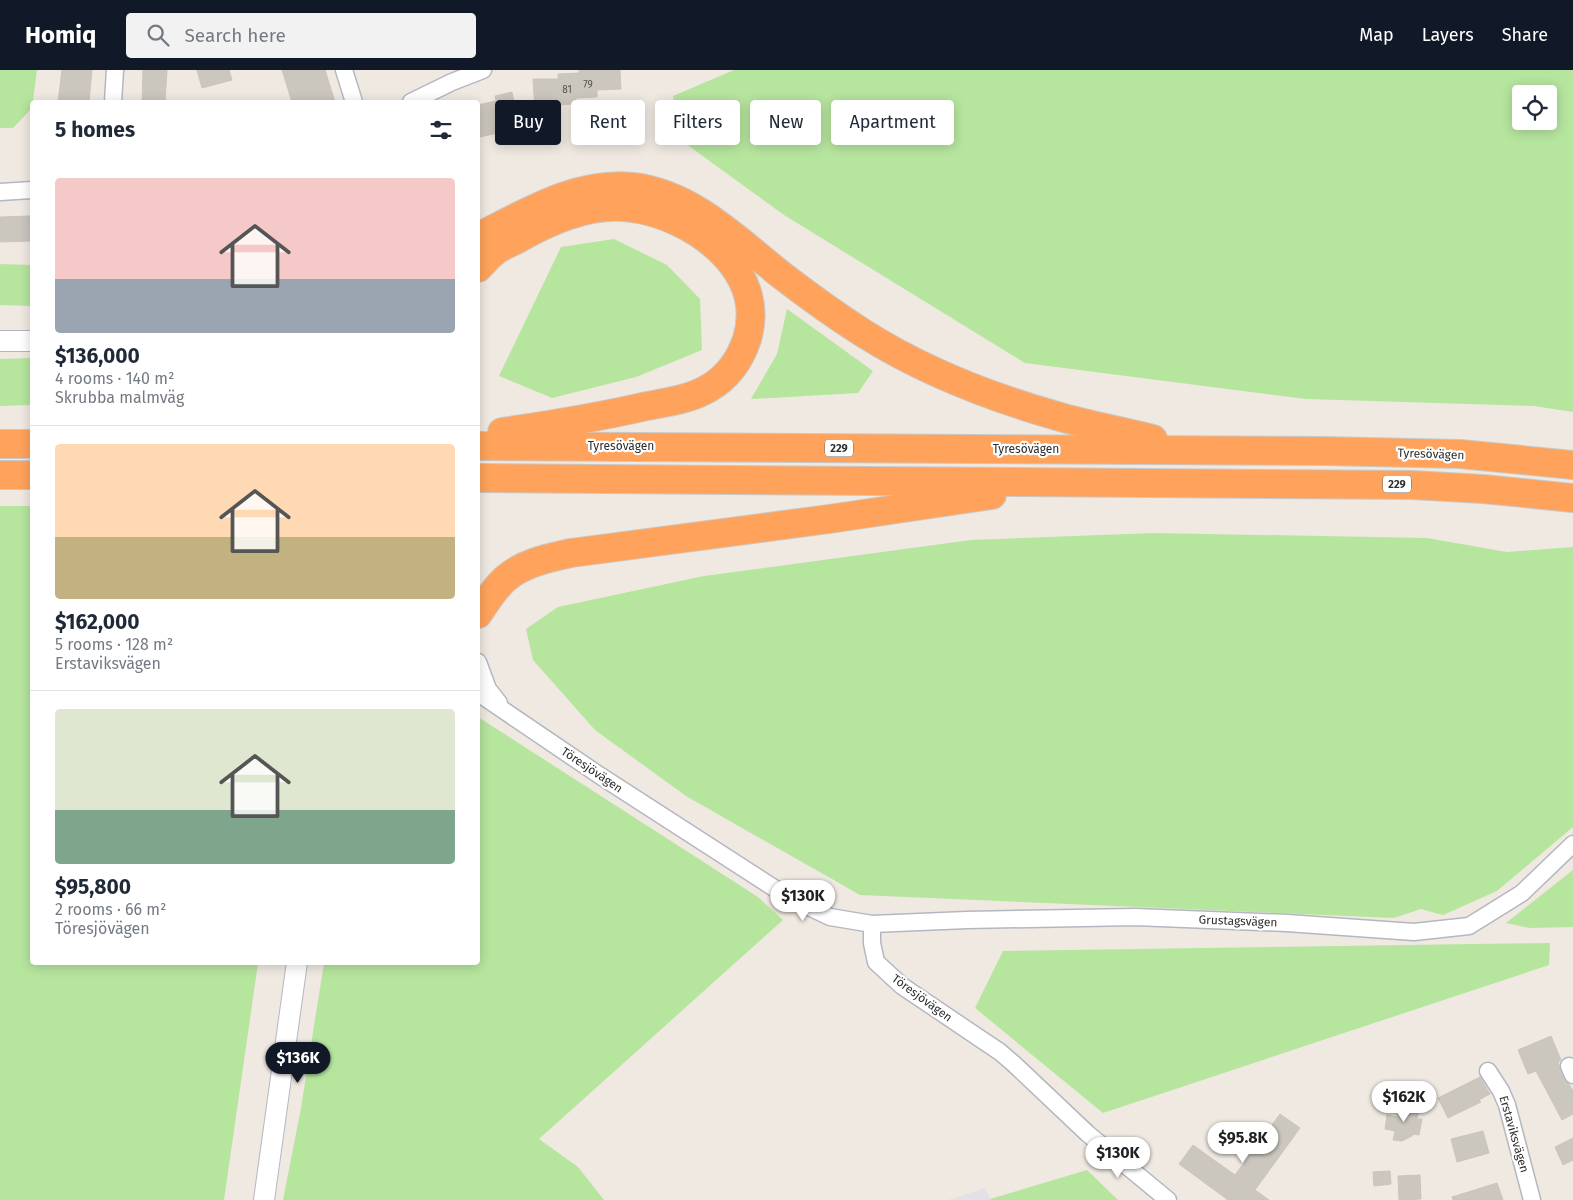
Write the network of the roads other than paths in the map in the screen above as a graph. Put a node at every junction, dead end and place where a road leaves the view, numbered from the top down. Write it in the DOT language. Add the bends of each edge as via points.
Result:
graph roads {
  1 [pos="115,70"];
  2 [pos="344,70"];
  3 [pos="483,70"];
  4 [pos="113,100"];
  5 [pos="353,100"];
  6 [pos="415,100"];
  7 [pos="30,190"];
  8 [pos="0,192"];
  9 [pos="480,236"];
  10 [pos="480,266"];
  11 [pos="0,341"];
  12 [pos="30,341"];
  13 [pos="480,436"];
  14 [pos="0,444"];
  15 [pos="30,444"];
  16 [pos="480,446"];
  17 [pos="1201,450"];
  18 [pos="1573,465"];
  19 [pos="0,475"];
  20 [pos="30,475"];
  21 [pos="480,478"];
  22 [pos="1077,482"];
  23 [pos="1573,498"];
  24 [pos="480,611"];
  25 [pos="480,667"];
  26 [pos="480,694"];
  27 [pos="503,709"];
  28 [pos="1573,844"];
  29 [pos="872,924"];
  30 [pos="297,965"];
  31 [pos="1488,1071"];
  32 [pos="264,1200"];
  33 [pos="1168,1200"];
  34 [pos="1532,1200"];
  1 -- 4 [label="street"];
  2 -- 5 [label="street"];
  3 -- 6 [label="street"];
  7 -- 8 [label="street"];
  9 -- 17 [label="highway" via="545,204 595,188 615,186 660,192 708,217 782,276 863,333 947,377 1058,417"];
  10 -- 13 [label="highway" via="495,251 535,229 580,212 631,207 661,215 715,245 740,276 748,295 750,312 750,330 735,364 724,378 690,397 553,425"];
  11 -- 12 [label="street"];
  14 -- 15 [label="highway"];
  16 -- 17 [label="highway, Tyresövägen / 229"];
  17 -- 18 [label="highway, Tyresövägen / 229" via="1460,454"];
  19 -- 20 [label="highway"];
  21 -- 22 [label="highway, 229"];
  22 -- 23 [label="highway, 229" via="1412,485"];
  22 -- 24 [label="highway" via="829,520 571,553 521,568 505,579"];
  25 -- 27 [label="street, Töresjövägen" via="488,689"];
  26 -- 27 [label="street, Töresjövägen"];
  27 -- 29 [label="street, Töresjövägen" via="598,776 788,897 830,917"];
  28 -- 29 [label="street, Grustagsvägen" via="1522,893 1470,926 1414,932 1136,917"];
  29 -- 33 [label="street, Töresjövägen" via="876,962 902,986 1000,1052 1088,1134"];
  30 -- 32 [label="street"];
  31 -- 34 [label="street, Erstaviksvägen" via="1507,1105"];
}
